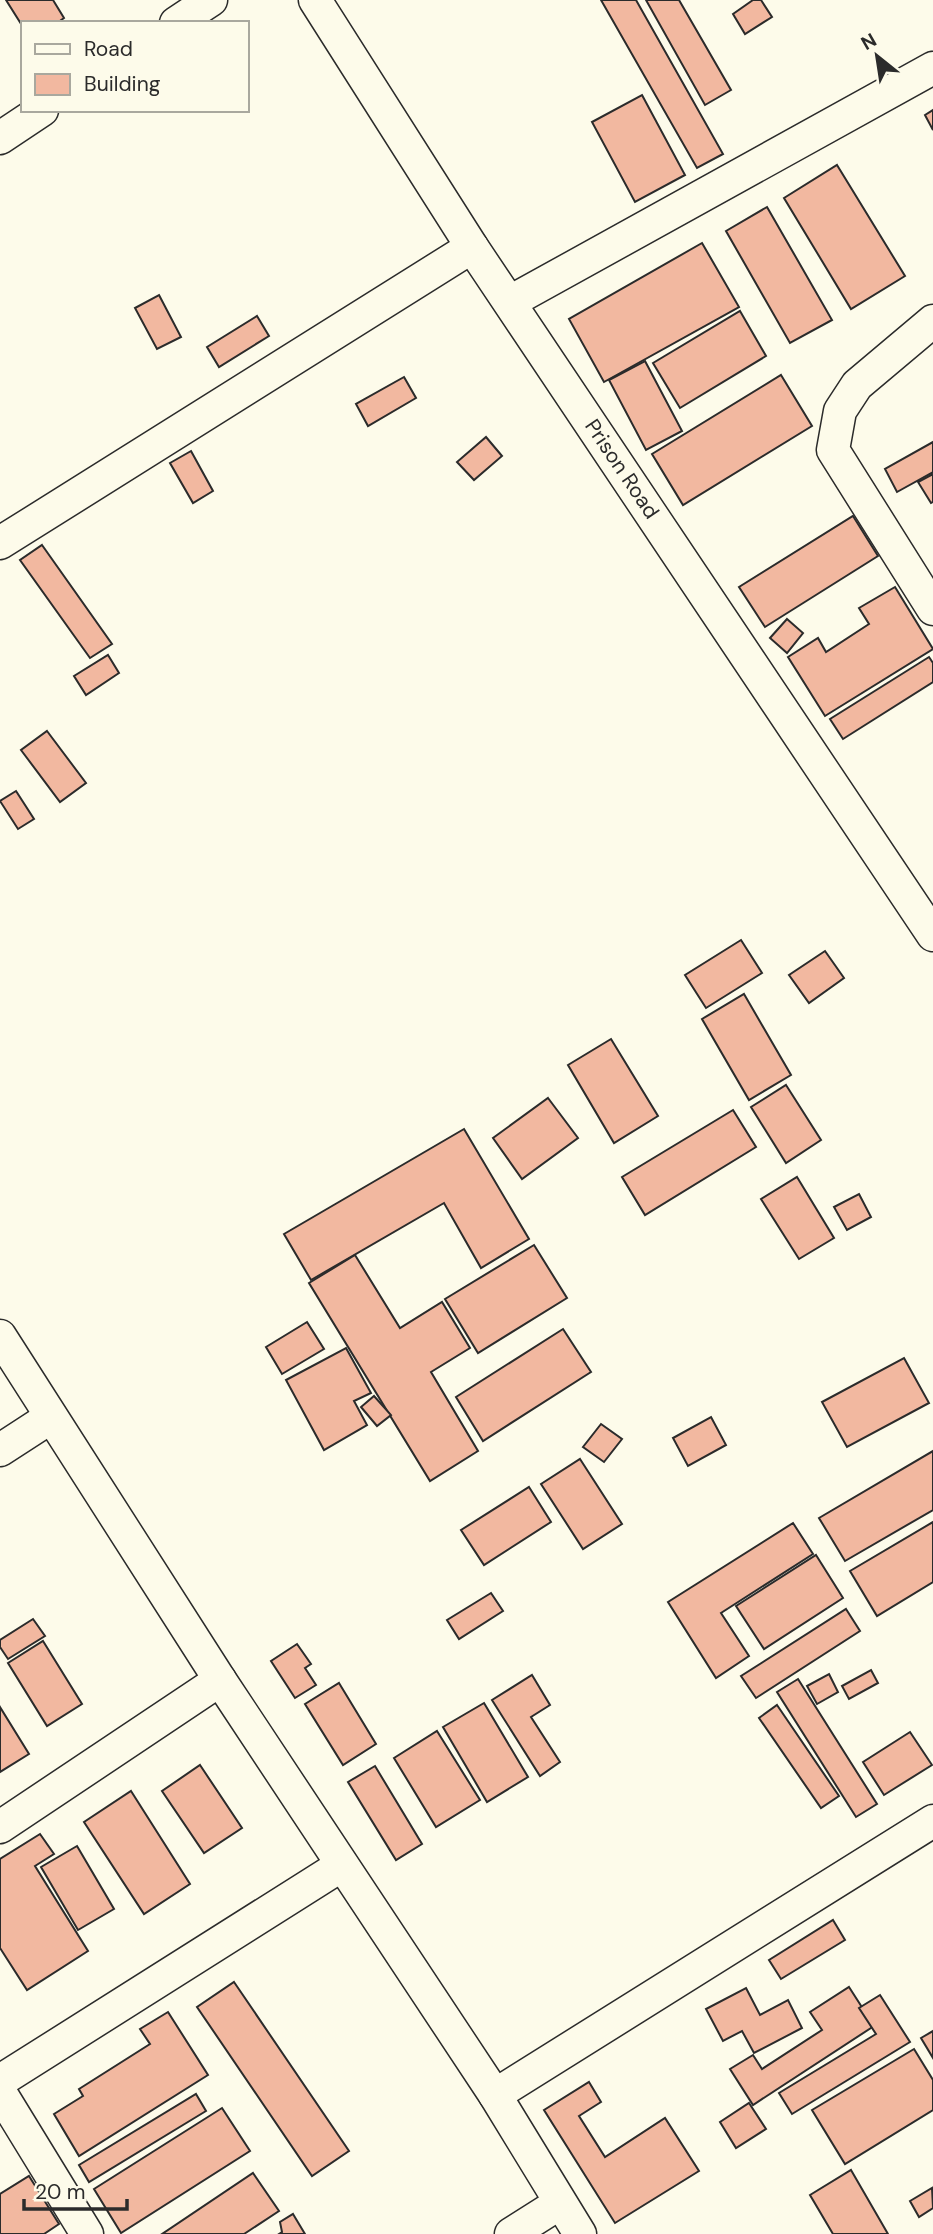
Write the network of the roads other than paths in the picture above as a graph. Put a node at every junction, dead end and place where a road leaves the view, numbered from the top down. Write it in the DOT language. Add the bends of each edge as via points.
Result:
graph roads {
  1 [pos="211,0"];
  2 [pos="315,0"];
  3 [pos="179,21"];
  4 [pos="933,68"];
  5 [pos="39,112"];
  6 [pos="0,138"];
  7 [pos="472,247"];
  8 [pos="510,302"];
  9 [pos="933,321"];
  10 [pos="0,543"];
  11 [pos="933,609"];
  12 [pos="933,935"];
  13 [pos="0,1336"];
  14 [pos="51,1418"];
  15 [pos="0,1450"];
  16 [pos="220,1680"];
  17 [pos="933,1821"];
  18 [pos="0,1827"];
  19 [pos="342,1865"];
  20 [pos="0,2081"];
  21 [pos="0,2092"];
  22 [pos="495,2095"];
  23 [pos="560,2203"];
  24 [pos="87,2234"];
  25 [pos="511,2234"];
  26 [pos="580,2234"];
  1 -- 3 [label="street"];
  2 -- 7 [label="street, Prison Road"];
  4 -- 8 [label="street"];
  5 -- 6 [label="street"];
  7 -- 8 [label="street, Prison Road"];
  7 -- 10 [label="street"];
  8 -- 12 [label="street, Prison Road"];
  9 -- 11 [label="street" via="857,385 841,411 833,450"];
  13 -- 14 [label="street"];
  14 -- 15 [label="street"];
  14 -- 16 [label="street"];
  16 -- 18 [label="street"];
  16 -- 19 [label="street"];
  17 -- 22 [label="street"];
  19 -- 20 [label="street"];
  19 -- 22 [label="street"];
  21 -- 24 [label="street"];
  22 -- 23 [label="street"];
  23 -- 25 [label="street"];
  23 -- 26 [label="street"];
}
